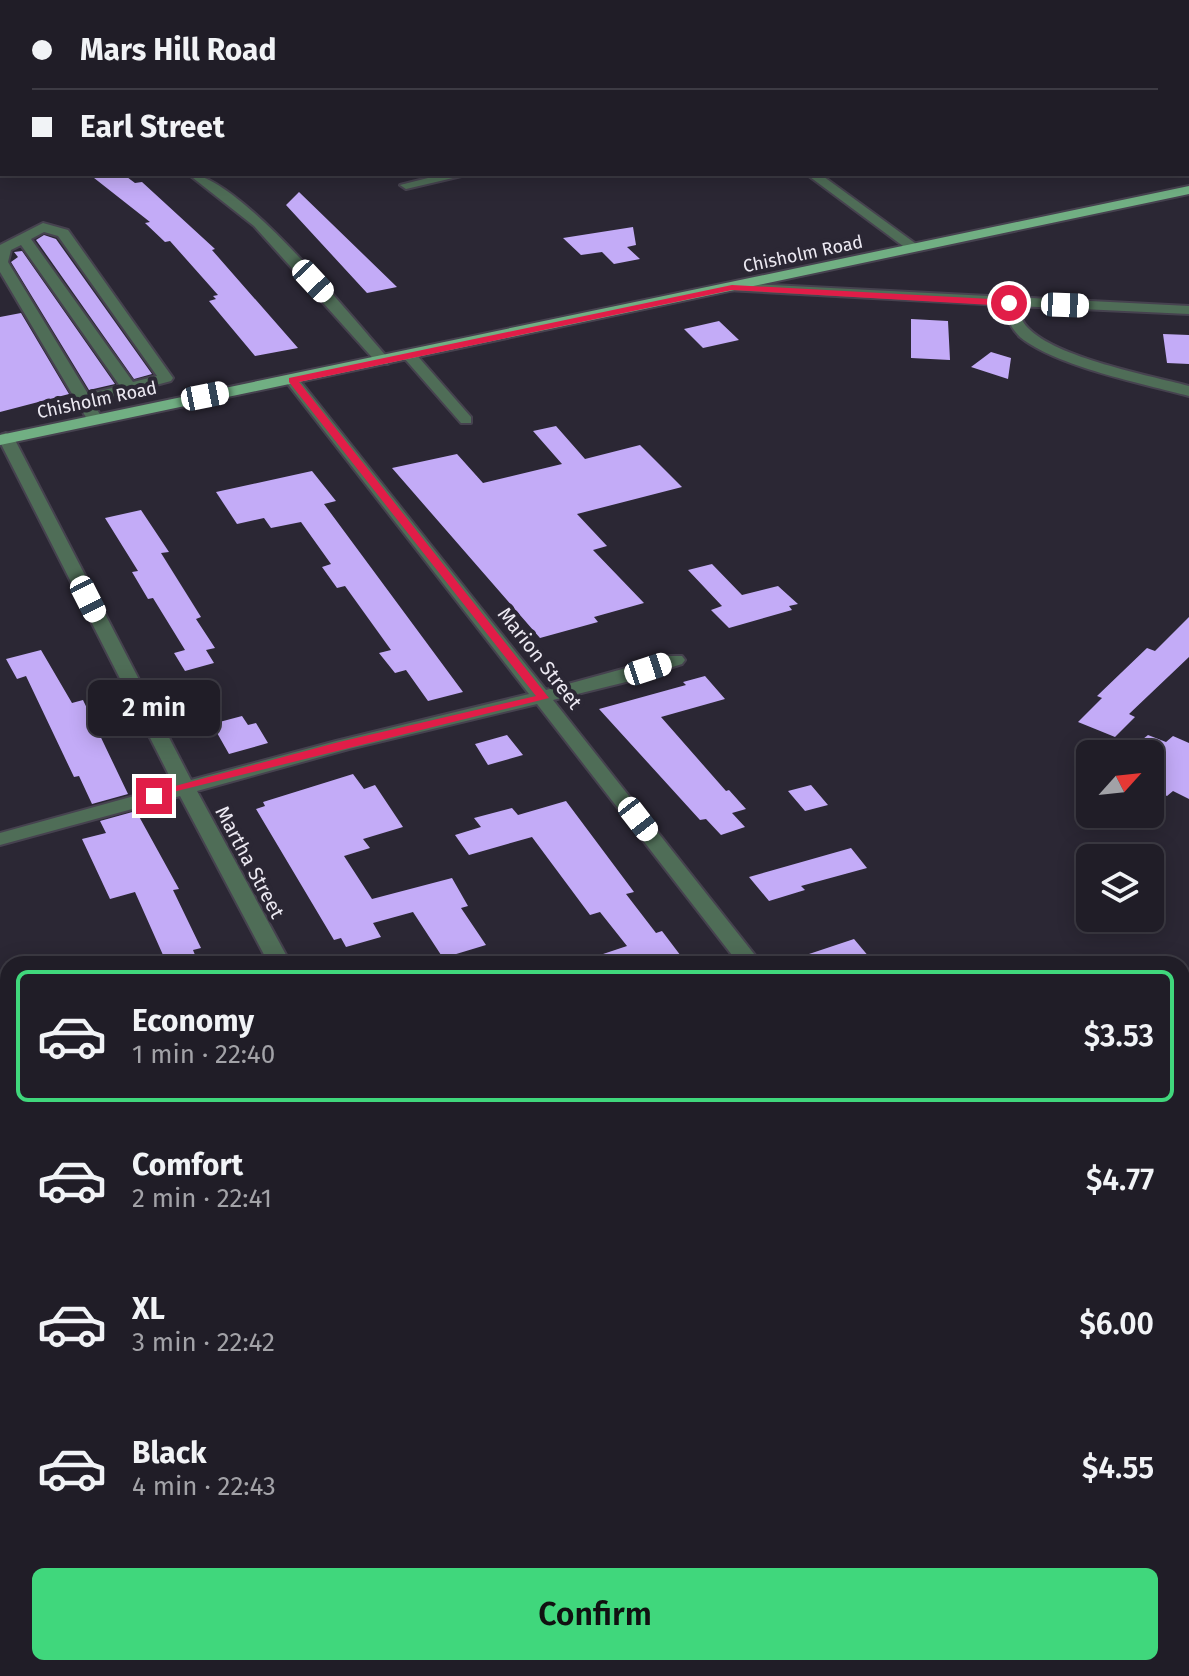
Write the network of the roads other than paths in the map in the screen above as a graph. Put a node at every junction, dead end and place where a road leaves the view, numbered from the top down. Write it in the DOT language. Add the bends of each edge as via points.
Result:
graph roads {
  1 [pos="197,176"];
  2 [pos="453,176"];
  3 [pos="815,176"];
  4 [pos="406,185"];
  5 [pos="1189,190"];
  6 [pos="23,238"];
  7 [pos="916,249"];
  8 [pos="732,287"];
  9 [pos="1009,303"];
  10 [pos="1189,310"];
  11 [pos="409,355"];
  12 [pos="383,361"];
  13 [pos="292,380"];
  14 [pos="129,388"];
  15 [pos="1189,391"];
  16 [pos="83,400"];
  17 [pos="95,419"];
  18 [pos="466,420"];
  19 [pos="3,439"];
  20 [pos="676,660"];
  21 [pos="543,698"];
  22 [pos="185,787"];
  23 [pos="0,839"];
  24 [pos="276,956"];
  25 [pos="745,956"];
  1 -- 12 [label="street" via="259,223"];
  2 -- 4 [label="street"];
  3 -- 7 [label="street"];
  5 -- 7 [label="main road, Chisholm Road"];
  6 -- 14 [label="street"];
  6 -- 14 [label="street" via="43,227 63,233 166,378"];
  6 -- 16 [label="street" via="5,248 1,262"];
  7 -- 8 [label="main road, Chisholm Road"];
  8 -- 9 [label="street"];
  8 -- 11 [label="main road, Chisholm Road"];
  9 -- 10 [label="street"];
  9 -- 15 [label="street" via="1025,334 1048,348"];
  11 -- 12 [label="main road, Chisholm Road"];
  11 -- 18 [label="street"];
  12 -- 13 [label="main road, Chisholm Road"];
  13 -- 17 [label="main road, Chisholm Road"];
  13 -- 21 [label="street, Marion Street"];
  14 -- 16 [label="street"];
  16 -- 17 [label="street"];
  17 -- 19 [label="main road, Chisholm Road"];
  19 -- 22 [label="street, Martha Street"];
  20 -- 21 [label="street"];
  21 -- 22 [label="street"];
  21 -- 25 [label="street, Marion Street"];
  22 -- 23 [label="street"];
  22 -- 24 [label="street, Martha Street"];
}
